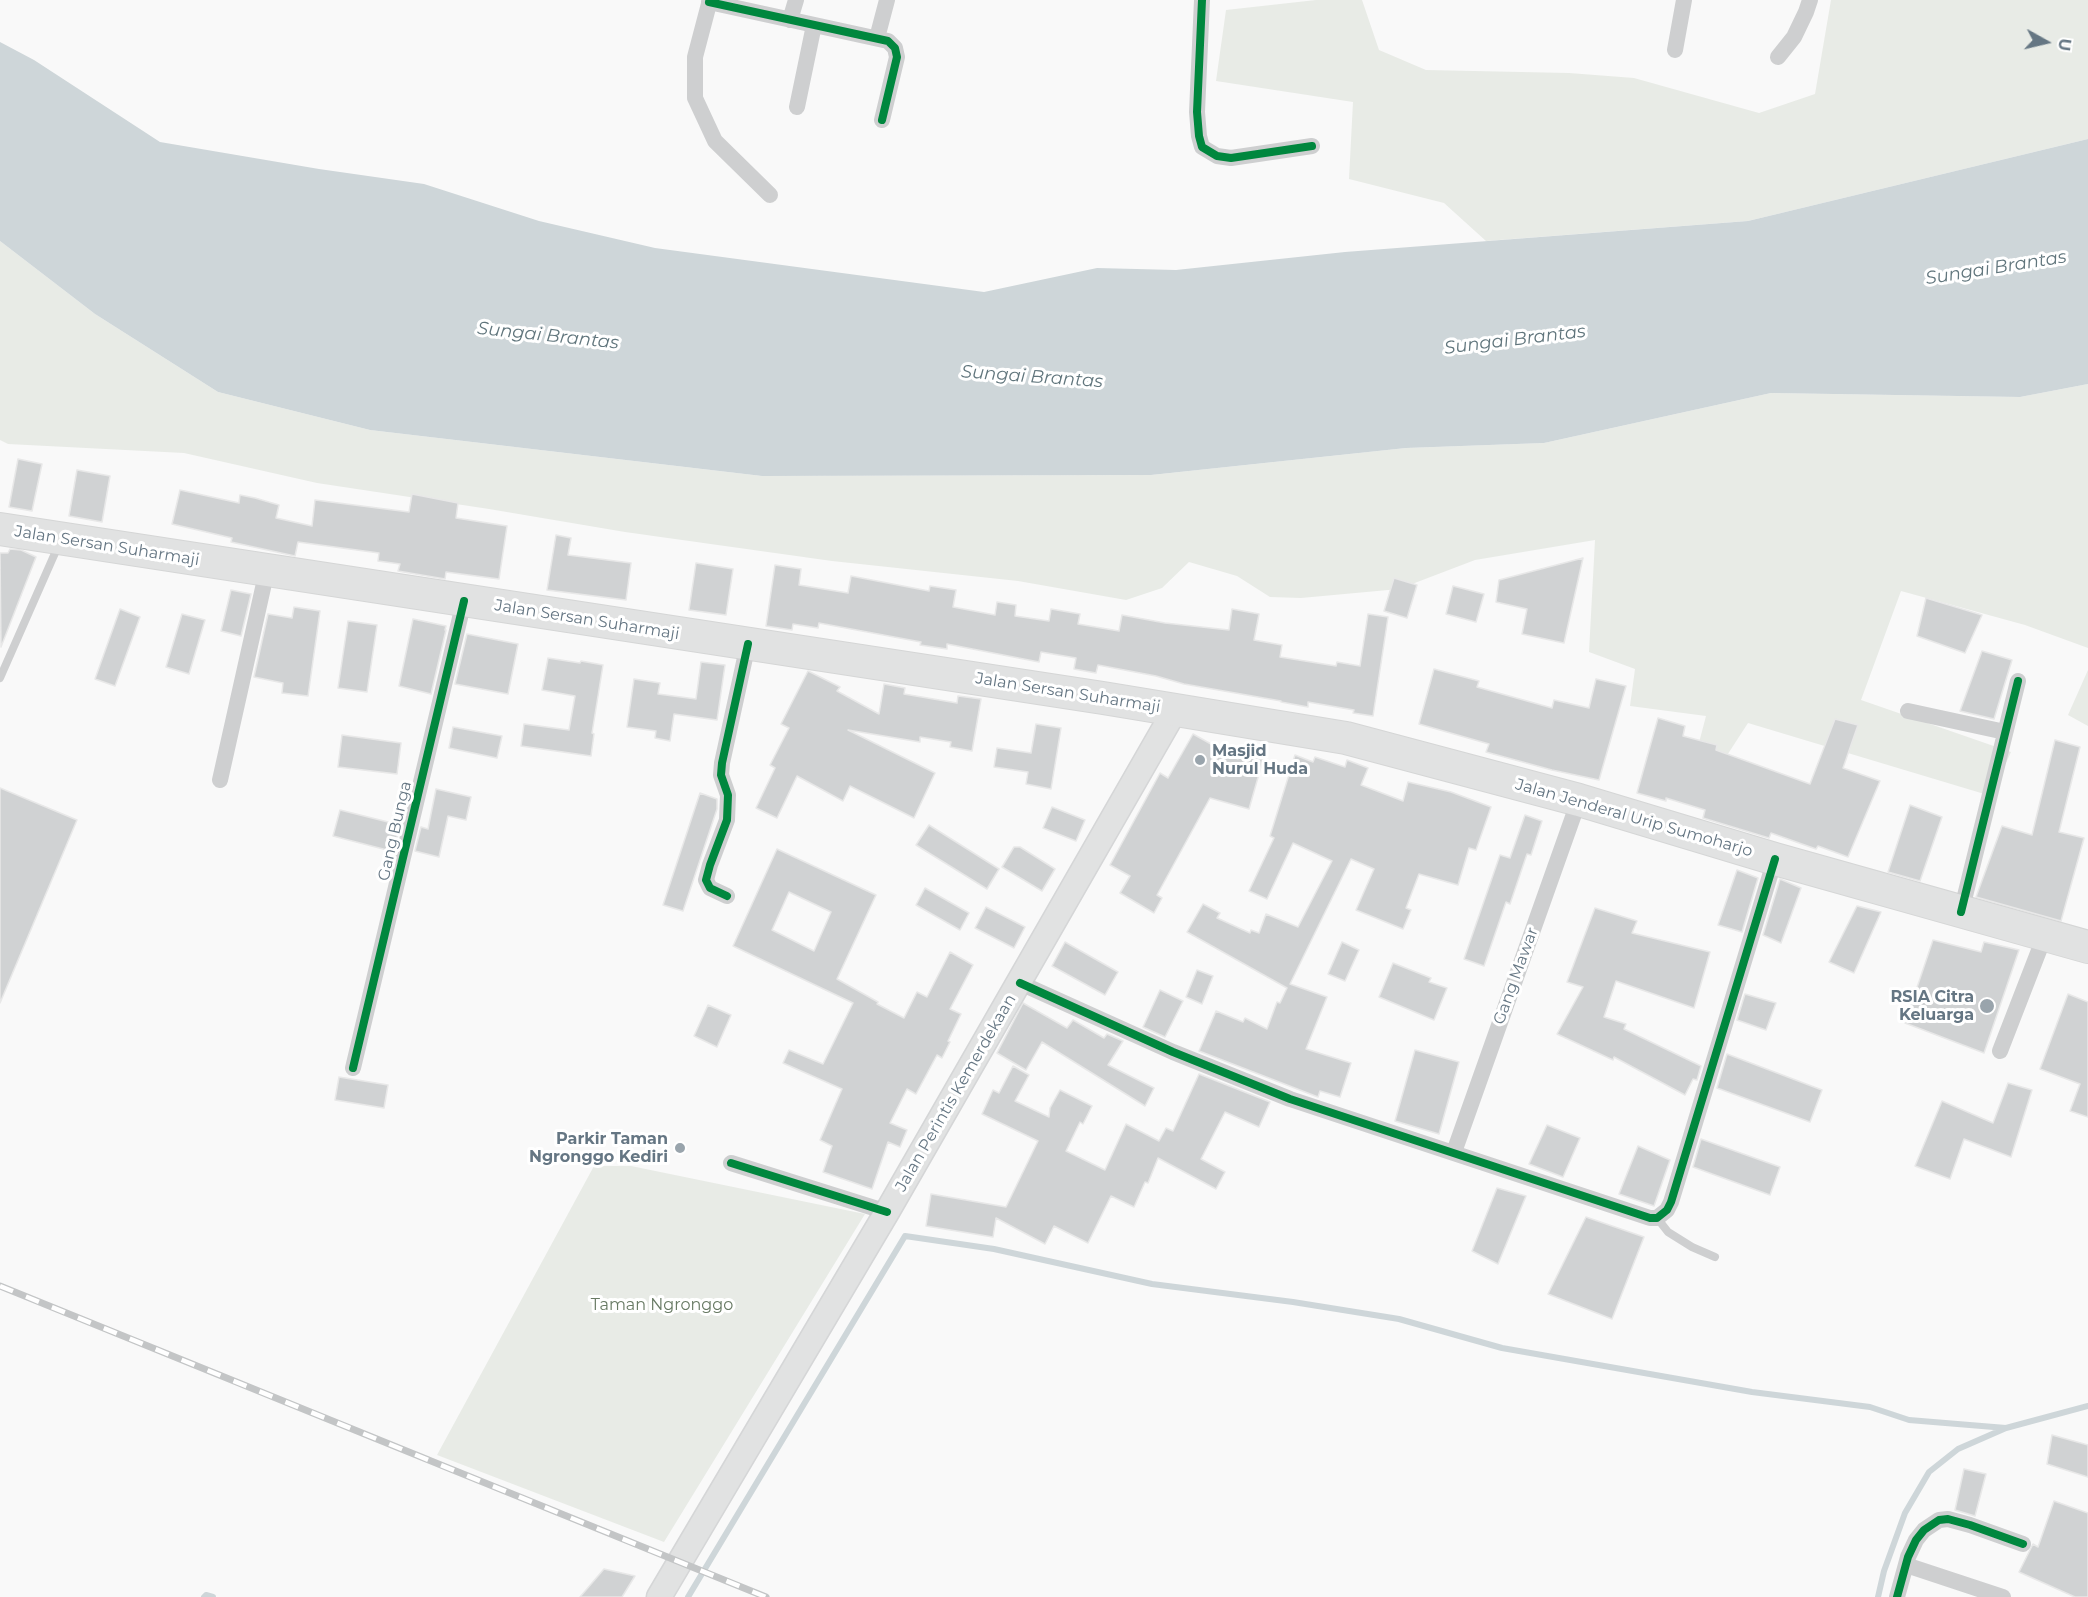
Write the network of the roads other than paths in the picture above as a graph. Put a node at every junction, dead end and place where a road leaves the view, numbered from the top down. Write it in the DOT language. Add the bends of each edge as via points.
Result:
graph roads {
  1 [pos="796,0"];
  2 [pos="887,0"];
  3 [pos="1202,0"];
  4 [pos="1684,0"];
  5 [pos="1810,0"];
  6 [pos="710,1"];
  7 [pos="790,20"];
  8 [pos="814,25"];
  9 [pos="877,38"];
  10 [pos="1675,50"];
  11 [pos="1778,57"];
  12 [pos="797,107"];
  13 [pos="882,120"];
  14 [pos="1312,146"];
  15 [pos="770,195"];
  16 [pos="0,529"];
  17 [pos="62,538"];
  18 [pos="267,570"];
  19 [pos="464,601"];
  20 [pos="748,644"];
  21 [pos="0,678"];
  22 [pos="2018,681"];
  23 [pos="1175,710"];
  24 [pos="1908,711"];
  25 [pos="2005,732"];
  26 [pos="220,780"];
  27 [pos="1579,800"];
  28 [pos="1775,859"];
  29 [pos="727,896"];
  30 [pos="1961,912"];
  31 [pos="2045,935"];
  32 [pos="2088,947"];
  33 [pos="1020,983"];
  34 [pos="2000,1051"];
  35 [pos="353,1068"];
  36 [pos="1454,1152"];
  37 [pos="731,1163"];
  38 [pos="887,1212"];
  39 [pos="1657,1218"];
  40 [pos="1715,1257"];
  41 [pos="2024,1544"];
  42 [pos="1906,1565"];
  43 [pos="659,1597"];
  44 [pos="1897,1597"];
  45 [pos="2003,1597"];
  1 -- 7 [label="street"];
  2 -- 9 [label="street"];
  3 -- 14 [label="street" via="1197,112 1202,147 1217,156 1231,158"];
  4 -- 10 [label="street"];
  5 -- 11 [label="street" via="1794,37"];
  6 -- 7 [label="street"];
  6 -- 15 [label="street" via="695,57 695,99 715,141"];
  7 -- 8 [label="street"];
  8 -- 9 [label="street"];
  8 -- 12 [label="street"];
  9 -- 13 [label="street" via="888,41 897,57"];
  16 -- 17 [label="highway, Jalan Sersan Suharmaji"];
  17 -- 18 [label="highway, Jalan Sersan Suharmaji"];
  17 -- 21 [label="lane"];
  18 -- 19 [label="highway, Jalan Sersan Suharmaji"];
  18 -- 26 [label="street"];
  19 -- 20 [label="highway, Jalan Sersan Suharmaji"];
  19 -- 35 [label="street, Gang Bunga"];
  20 -- 23 [label="highway, Jalan Sersan Suharmaji"];
  20 -- 29 [label="street" via="722,762 721,775 728,795 727,820 706,880 710,888"];
  22 -- 25 [label="street"];
  23 -- 27 [label="highway, Jalan Jenderal Urip Sumoharjo" via="1346,738"];
  23 -- 33 [label="main road, Jalan Perintis Kemerdekaan"];
  24 -- 25 [label="street"];
  25 -- 30 [label="street"];
  27 -- 28 [label="highway, Jalan Jenderal Urip Sumoharjo"];
  27 -- 36 [label="street, Gang Mawar"];
  28 -- 30 [label="highway, Jalan Jenderal Urip Sumoharjo"];
  28 -- 39 [label="street" via="1671,1202"];
  30 -- 31 [label="highway, Jalan Jenderal Urip Sumoharjo"];
  31 -- 32 [label="highway, Jalan Jenderal Urip Sumoharjo"];
  31 -- 34 [label="street"];
  33 -- 36 [label="street" via="1173,1052 1279,1094"];
  33 -- 38 [label="main road, Jalan Perintis Kemerdekaan"];
  36 -- 39 [label="street"];
  37 -- 38 [label="street"];
  38 -- 43 [label="main road, Jalan Perintis Kemerdekaan"];
  39 -- 40 [label="lane" via="1668,1232"];
  41 -- 42 [label="street" via="1970,1525 1939,1520 1916,1540"];
  42 -- 44 [label="street"];
  42 -- 45 [label="street"];
}
